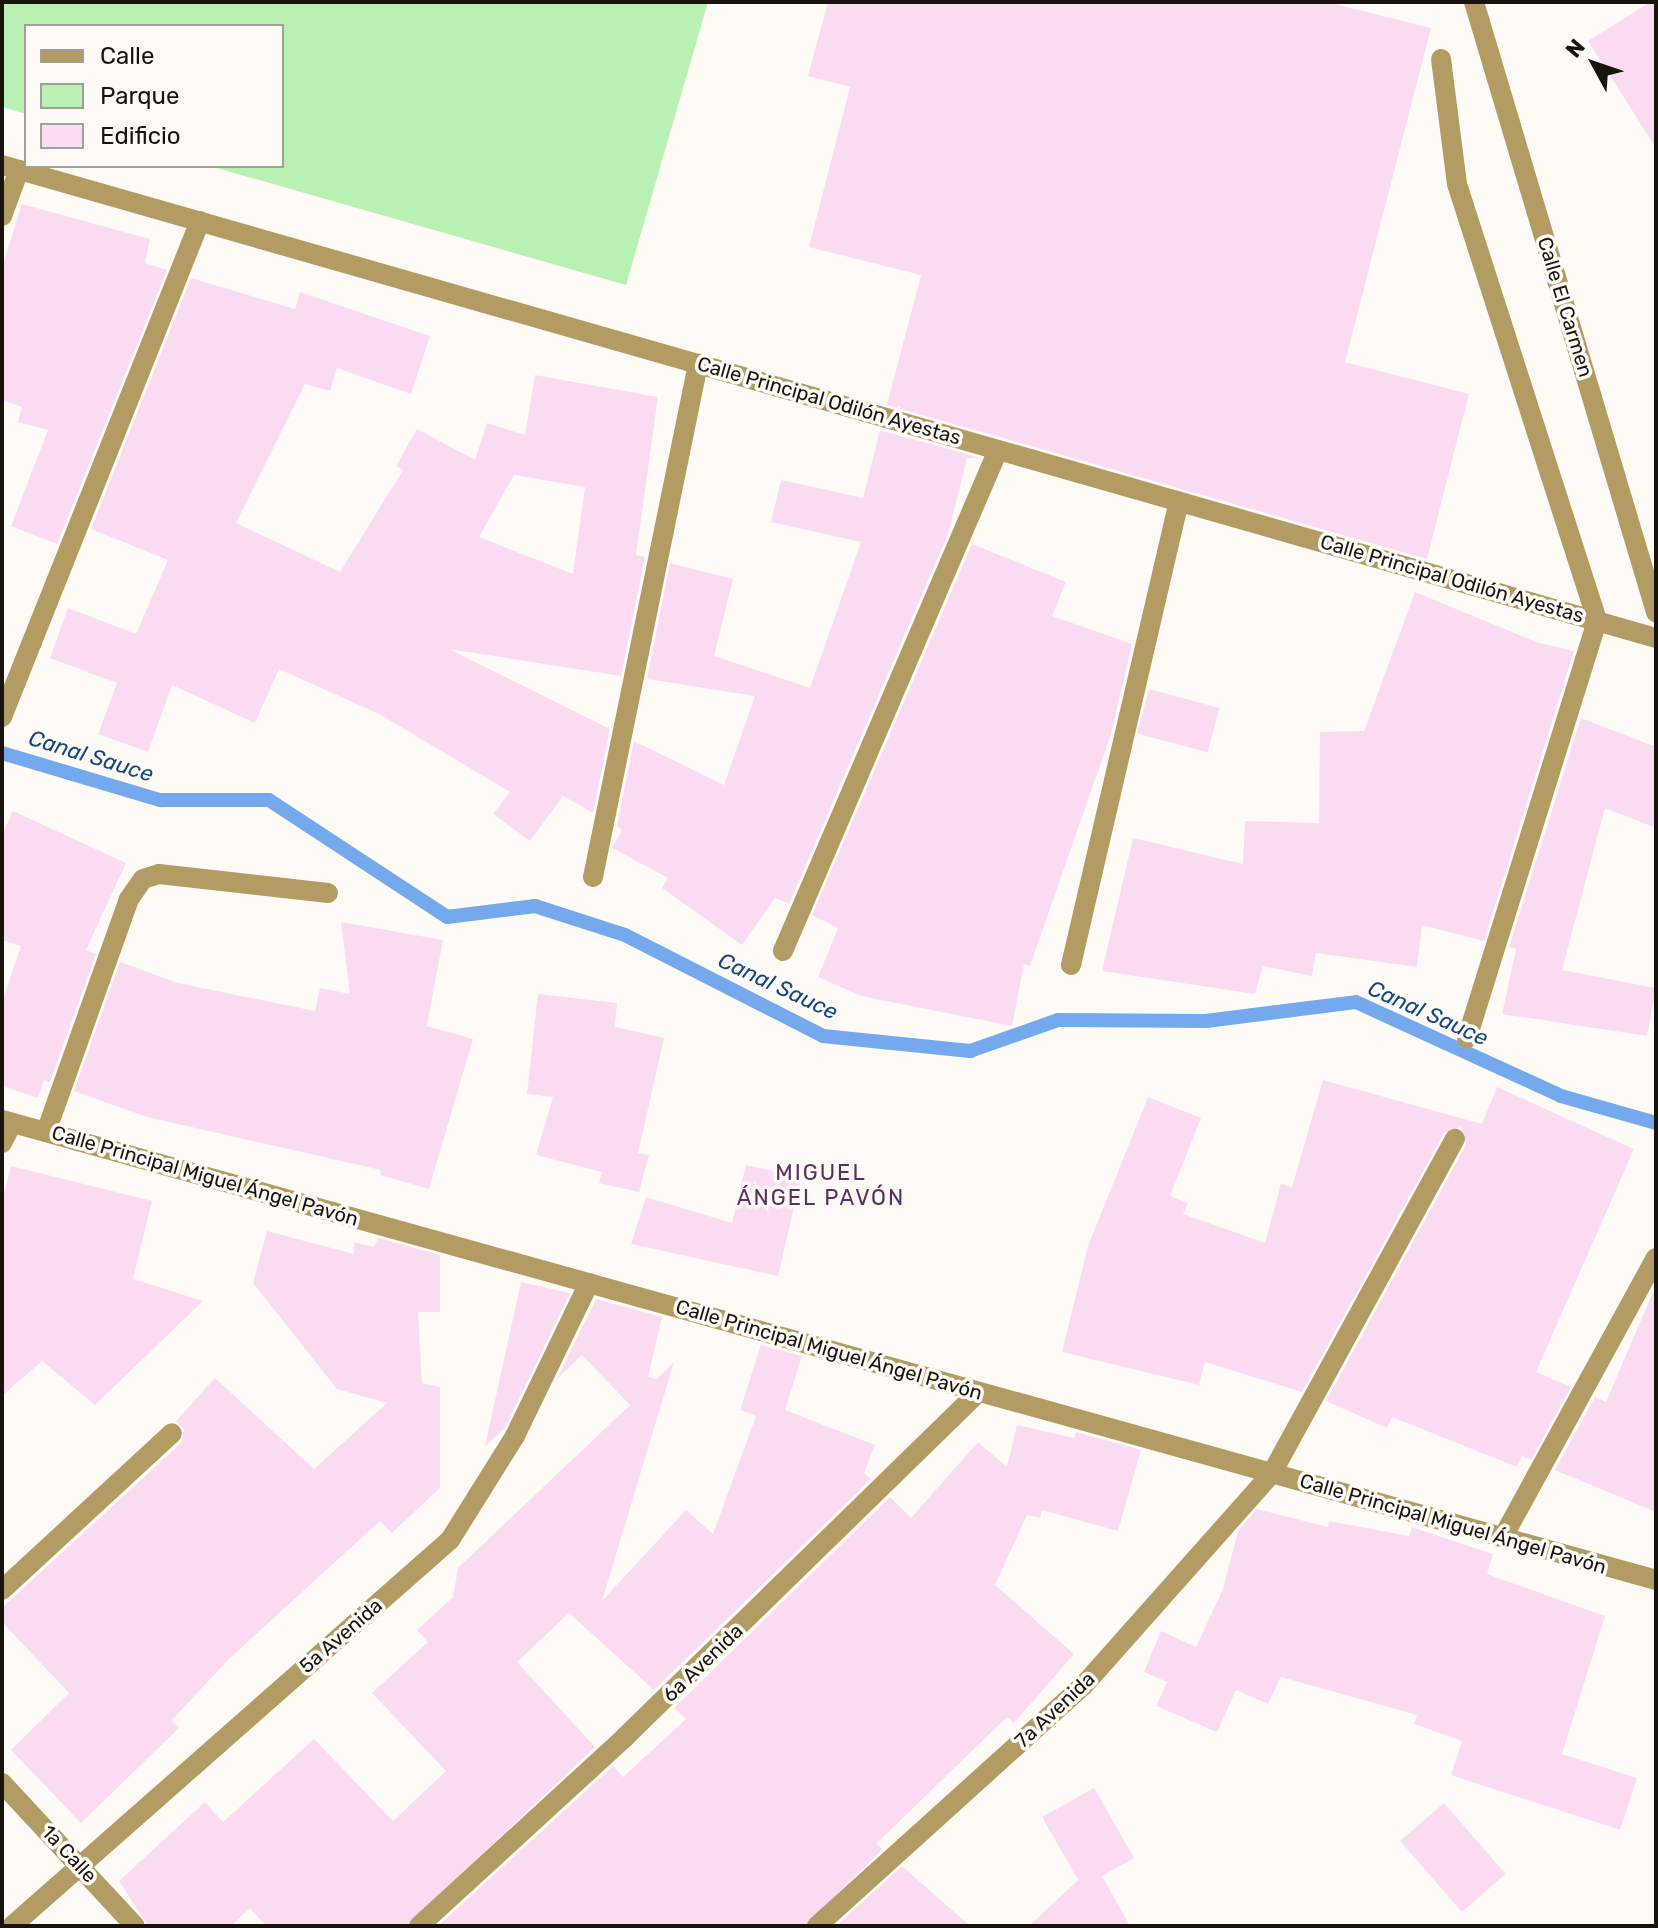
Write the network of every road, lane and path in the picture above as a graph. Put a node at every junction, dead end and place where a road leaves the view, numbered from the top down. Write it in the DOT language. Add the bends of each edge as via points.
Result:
graph roads {
  1 [pos="1474,2"];
  2 [pos="1441,59"];
  3 [pos="10,167"];
  4 [pos="2,216"];
  5 [pos="200,221"];
  6 [pos="698,364"];
  7 [pos="998,450"];
  8 [pos="1179,501"];
  9 [pos="1656,612"];
  10 [pos="1597,621"];
  11 [pos="1656,638"];
  12 [pos="2,717"];
  13 [pos="593,877"];
  14 [pos="328,893"];
  15 [pos="783,951"];
  16 [pos="1071,965"];
  17 [pos="1467,1038"];
  18 [pos="7,1121"];
  19 [pos="46,1132"];
  20 [pos="1455,1139"];
  21 [pos="2,1143"];
  22 [pos="1656,1258"];
  23 [pos="589,1283"];
  24 [pos="979,1392"];
  25 [pos="172,1433"];
  26 [pos="1272,1473"];
  27 [pos="1503,1537"];
  28 [pos="1656,1580"];
  29 [pos="2,1590"];
  30 [pos="2,1783"];
  31 [pos="79,1866"];
  32 [pos="12,1926"];
  33 [pos="135,1926"];
  34 [pos="419,1926"];
  35 [pos="817,1926"];
  1 -- 9 [label="street, Calle El Carmen"];
  2 -- 10 [label="street" via="1457,184"];
  3 -- 4 [label="street"];
  3 -- 5 [label="street, Calle Principal Odilón Ayestas"];
  5 -- 6 [label="street, Calle Principal Odilón Ayestas"];
  5 -- 12 [label="street"];
  6 -- 7 [label="street, Calle Principal Odilón Ayestas"];
  6 -- 13 [label="street"];
  7 -- 8 [label="street, Calle Principal Odilón Ayestas"];
  7 -- 15 [label="street"];
  8 -- 10 [label="street, Calle Principal Odilón Ayestas"];
  8 -- 16 [label="street"];
  10 -- 11 [label="street, Calle Principal Odilón Ayestas"];
  10 -- 17 [label="street"];
  14 -- 19 [label="street" via="159,874 143,879 129,899"];
  18 -- 19 [label="street, Calle Principal Miguel Ángel Pavón"];
  18 -- 21 [label="street"];
  19 -- 23 [label="street, Calle Principal Miguel Ángel Pavón"];
  20 -- 26 [label="street, 7a Avenida"];
  22 -- 27 [label="street"];
  23 -- 24 [label="street, Calle Principal Miguel Ángel Pavón"];
  23 -- 31 [label="street, 5a Avenida" via="508,1450 450,1540"];
  24 -- 26 [label="street, Calle Principal Miguel Ángel Pavón"];
  24 -- 34 [label="street, 6a Avenida" via="625,1737"];
  25 -- 29 [label="street"];
  26 -- 27 [label="street, Calle Principal Miguel Ángel Pavón"];
  26 -- 35 [label="street, 7a Avenida" via="1083,1686"];
  27 -- 28 [label="street, Calle Principal Miguel Ángel Pavón"];
  30 -- 31 [label="street, 1a Calle"];
  31 -- 32 [label="street, 5a Avenida"];
  31 -- 33 [label="street, 1a Calle"];
}
